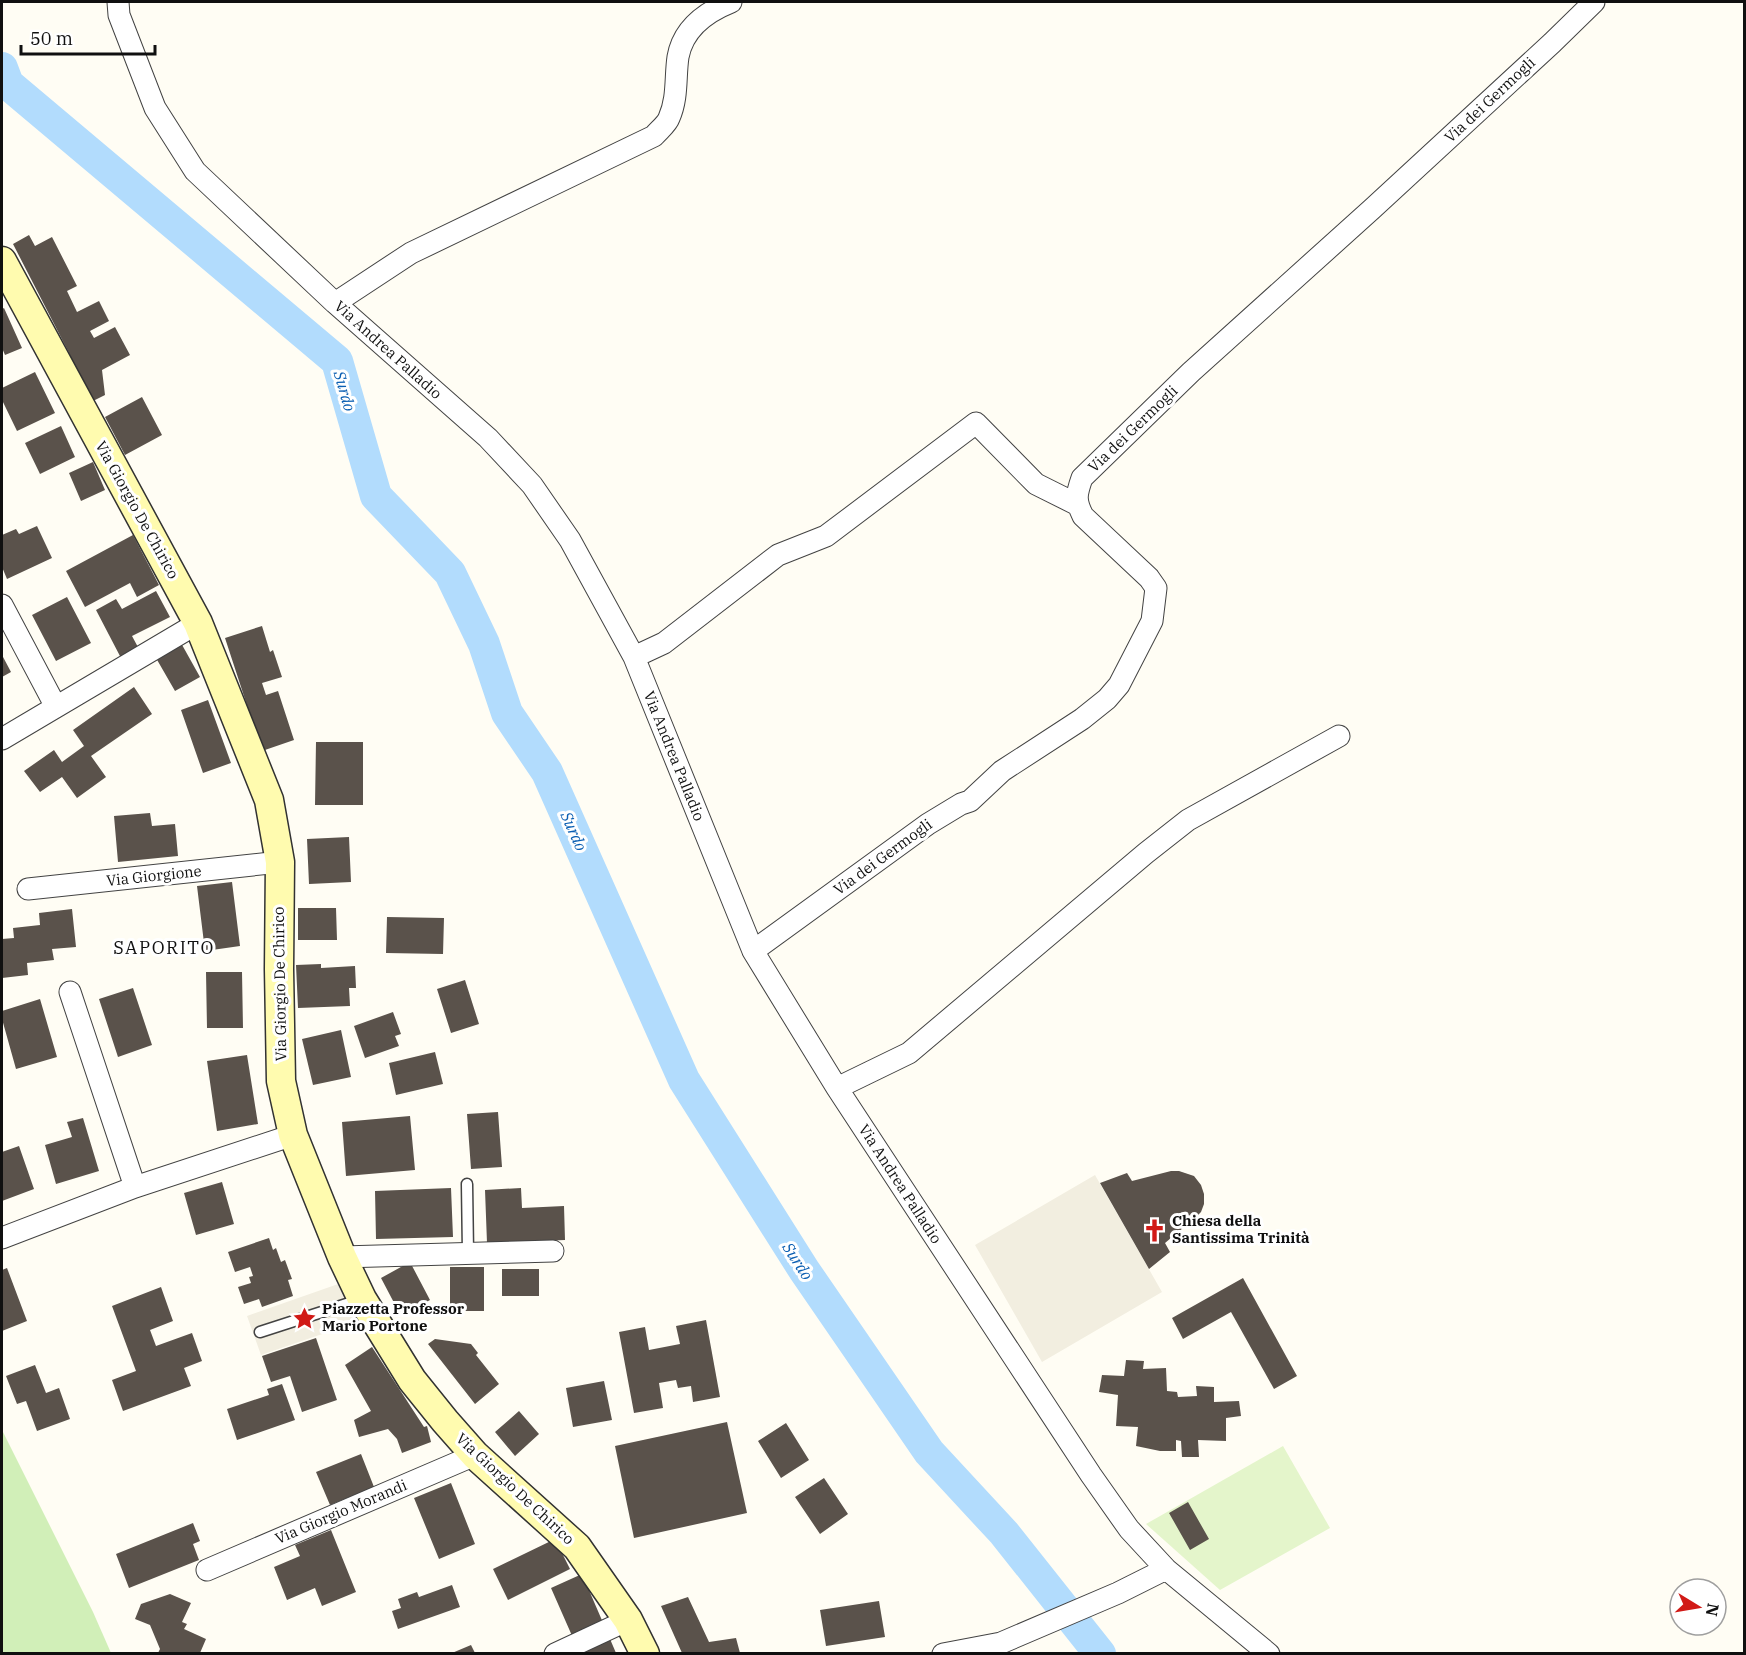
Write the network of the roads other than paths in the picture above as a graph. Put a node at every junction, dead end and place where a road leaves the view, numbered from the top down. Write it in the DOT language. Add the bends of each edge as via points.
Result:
graph roads {
  1 [pos="118,2"];
  2 [pos="731,2"];
  3 [pos="1594,2"];
  4 [pos="5,276"];
  5 [pos="335,303"];
  6 [pos="1078,506"];
  7 [pos="2,605"];
  8 [pos="198,623"];
  9 [pos="634,657"];
  10 [pos="56,707"];
  11 [pos="1339,736"];
  12 [pos="2,739"];
  13 [pos="280,862"];
  14 [pos="28,889"];
  15 [pos="753,951"];
  16 [pos="70,992"];
  17 [pos="837,1088"];
  18 [pos="293,1135"];
  19 [pos="467,1184"];
  20 [pos="135,1187"];
  21 [pos="2,1238"];
  22 [pos="553,1251"];
  23 [pos="468,1253"];
  24 [pos="342,1257"];
  25 [pos="362,1299"];
  26 [pos="260,1332"];
  27 [pos="475,1455"];
  28 [pos="1166,1569"];
  29 [pos="207,1570"];
  30 [pos="628,1620"];
  31 [pos="555,1653"];
  32 [pos="645,1653"];
  33 [pos="943,1653"];
  34 [pos="1269,1653"];
  1 -- 5 [label="street, Via Andrea Palladio" via="119,15 154,108 195,171"];
  2 -- 5 [label="street" via="693,26 682,42 669,120 654,136 411,253"];
  3 -- 6 [label="street, Via dei Germogli" via="1110,450 1082,478 1076,495"];
  4 -- 8 [label="main road, Via Giorgio De Chirico"];
  5 -- 9 [label="street, Via Andrea Palladio" via="488,438 532,485 570,540"];
  6 -- 9 [label="street" via="1036,484 976,423 826,536 778,555 664,643"];
  6 -- 15 [label="street, Via dei Germogli" via="1083,516 1156,588 1152,621 1119,686 1082,719 1002,771 970,801 928,824"];
  7 -- 10 [label="street"];
  8 -- 10 [label="street"];
  8 -- 13 [label="main road, Via Giorgio De Chirico" via="269,800"];
  9 -- 15 [label="street, Via Andrea Palladio"];
  10 -- 12 [label="street"];
  11 -- 17 [label="street" via="1188,820 909,1053"];
  13 -- 14 [label="street, Via Giorgione"];
  13 -- 18 [label="main road, Via Giorgio De Chirico" via="281,1081"];
  15 -- 17 [label="street, Via Andrea Palladio"];
  16 -- 20 [label="street"];
  17 -- 28 [label="street, Via Andrea Palladio" via="1091,1475 1129,1529"];
  18 -- 20 [label="street"];
  18 -- 24 [label="main road, Via Giorgio De Chirico"];
  19 -- 23 [label="lane"];
  20 -- 21 [label="street"];
  22 -- 23 [label="street"];
  23 -- 24 [label="street"];
  24 -- 25 [label="main road, Via Giorgio De Chirico"];
  25 -- 26 [label="lane"];
  25 -- 27 [label="main road, Via Giorgio De Chirico" via="412,1380"];
  27 -- 29 [label="street, Via Giorgio Morandi"];
  27 -- 30 [label="main road, Via Giorgio De Chirico" via="577,1547"];
  28 -- 33 [label="street" via="1001,1642"];
  28 -- 34 [label="street, Via Andrea Palladio"];
  30 -- 31 [label="street"];
  30 -- 32 [label="main road, Via Giorgio De Chirico"];
}
